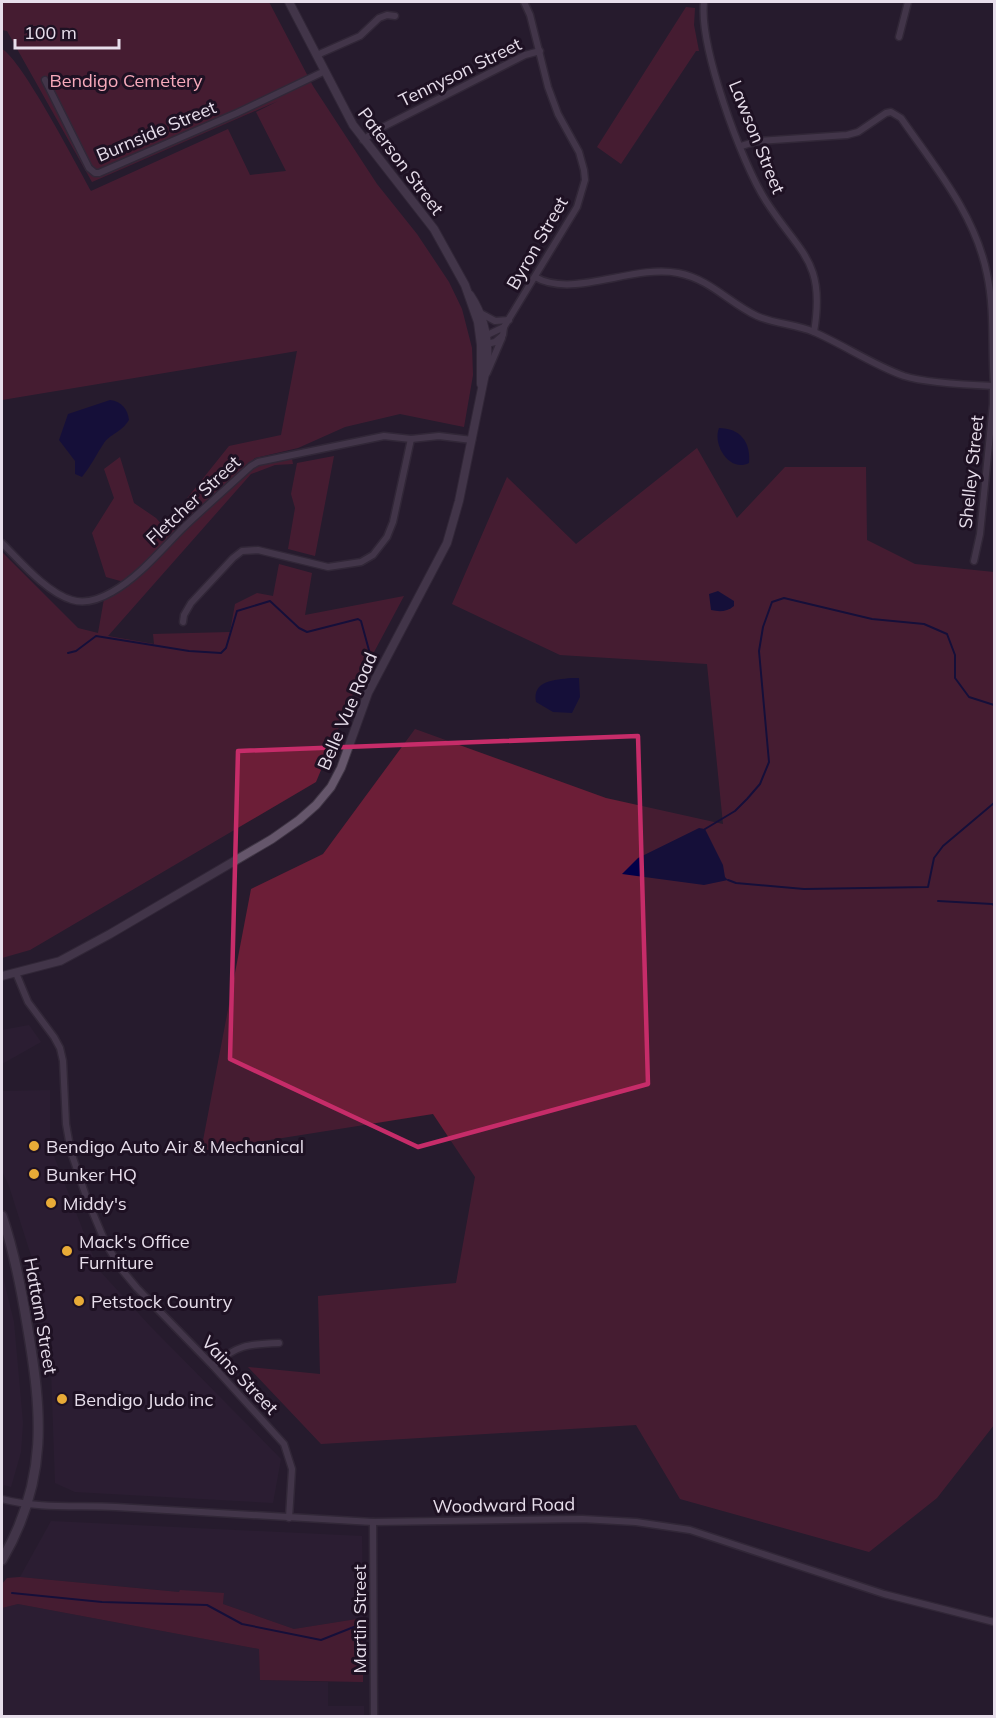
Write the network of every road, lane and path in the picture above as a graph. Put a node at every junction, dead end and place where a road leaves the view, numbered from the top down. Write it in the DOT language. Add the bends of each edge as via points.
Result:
graph roads {
  1 [pos="289,2"];
  2 [pos="524,2"];
  3 [pos="704,2"];
  4 [pos="908,2"];
  5 [pos="395,16"];
  6 [pos="899,37"];
  7 [pos="540,51"];
  8 [pos="316,55"];
  9 [pos="325,71"];
  10 [pos="45,80"];
  11 [pos="363,140"];
  12 [pos="741,146"];
  13 [pos="535,277"];
  14 [pos="470,295"];
  15 [pos="482,314"];
  16 [pos="509,320"];
  17 [pos="504,327"];
  18 [pos="814,332"];
  19 [pos="503,335"];
  20 [pos="483,340"];
  21 [pos="486,376"];
  22 [pos="994,386"];
  23 [pos="482,389"];
  24 [pos="411,439"];
  25 [pos="472,440"];
  26 [pos="2,543"];
  27 [pos="974,561"];
  28 [pos="183,622"];
  29 [pos="16,973"];
  30 [pos="2,976"];
  31 [pos="2,1216"];
  32 [pos="279,1343"];
  33 [pos="213,1366"];
  34 [pos="2,1499"];
  35 [pos="27,1504"];
  36 [pos="289,1518"];
  37 [pos="373,1522"];
  38 [pos="2,1560"];
  39 [pos="994,1622"];
  40 [pos="374,1716"];
  1 -- 8 [label="street, Paterson Street"];
  2 -- 7 [label="street"];
  3 -- 12 [label="street, Lawson Street" via="703,24 708,45 722,98"];
  4 -- 6 [label="street"];
  5 -- 8 [label="street" via="379,18 360,36"];
  7 -- 11 [label="street, Tennyson Street" via="525,55"];
  7 -- 13 [label="street, Byron Street" via="550,94 579,152 585,180 577,207"];
  8 -- 9 [label="street, Paterson Street"];
  9 -- 10 [label="street, Burnside Street" via="99,173 89,168"];
  9 -- 11 [label="street, Paterson Street"];
  11 -- 14 [label="street, Paterson Street" via="434,229"];
  12 -- 18 [label="street, Lawson Street" via="765,200 803,252 813,273 818,294"];
  12 -- 22 [label="street, Shelley Street" via="758,141 847,135 891,112 901,118 957,199 976,234 989,285"];
  13 -- 16 [label="street, Byron Street"];
  13 -- 18 [label="street" via="566,285 648,271 679,273 708,284 759,317"];
  14 -- 15 [label="street, Belle Vue Road"];
  14 -- 20 [label="street, Paterson Street"];
  15 -- 16 [label="street" via="495,321"];
  15 -- 20 [label="street, Belle Vue Road"];
  16 -- 17 [label="street, Byron Street"];
  17 -- 19 [label="street, Byron Street"];
  17 -- 20 [label="street, Byron Street"];
  18 -- 22 [label="street" via="904,376"];
  19 -- 20 [label="street" via="495,342"];
  19 -- 21 [label="street, Byron Street"];
  20 -- 21 [label="street, Belle Vue Road"];
  20 -- 23 [label="street, Belle Vue Road"];
  21 -- 23 [label="street, Belle Vue Road"];
  22 -- 27 [label="street, Shelley Street"];
  23 -- 25 [label="street, Belle Vue Road"];
  24 -- 25 [label="street, Fletcher Street" via="439,436"];
  24 -- 26 [label="street, Fletcher Street" via="384,436 258,462 196,515 128,582 93,600 80,602 64,597"];
  24 -- 28 [label="street" via="393,522 374,555 361,562 322,567 258,550 242,551 191,603"];
  25 -- 29 [label="street, Belle Vue Road" via="445,549 368,693 331,787 272,839 60,961"];
  29 -- 30 [label="street, Belle Vue Road"];
  29 -- 33 [label="street, Vains Street" via="28,1002 62,1053 70,1152 106,1245 136,1288"];
  31 -- 35 [label="main road, Hattam Street" via="19,1278 38,1394 38,1455"];
  32 -- 33 [label="street" via="240,1347"];
  33 -- 36 [label="street, Vains Street" via="284,1444 292,1469"];
  34 -- 35 [label="street, Woodward Road"];
  35 -- 36 [label="street, Woodward Road"];
  35 -- 38 [label="main road, Hattam Street"];
  36 -- 37 [label="street, Woodward Road"];
  37 -- 39 [label="street, Woodward Road" via="614,1520 675,1527 884,1594"];
  37 -- 40 [label="street, Martin Street"];
}
